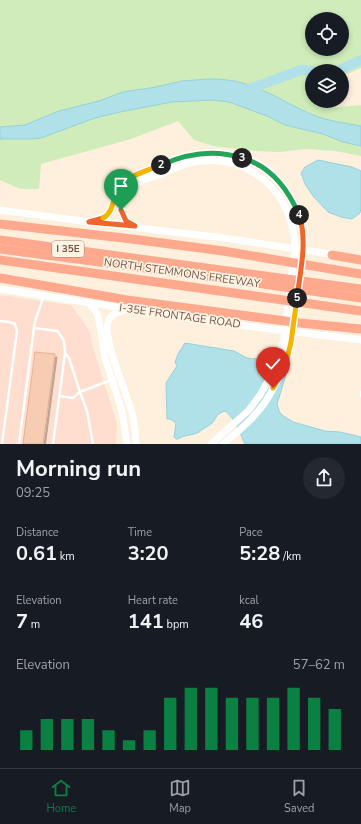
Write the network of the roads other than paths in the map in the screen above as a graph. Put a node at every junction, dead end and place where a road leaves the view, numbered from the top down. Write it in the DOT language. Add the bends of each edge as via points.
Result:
graph roads {
  1 [pos="0,210"];
  2 [pos="89,222"];
  3 [pos="0,224"];
  4 [pos="135,226"];
  5 [pos="0,240"];
  6 [pos="0,250"];
  7 [pos="332,255"];
  8 [pos="361,259"];
  9 [pos="0,260"];
  10 [pos="133,262"];
  11 [pos="215,273"];
  12 [pos="361,274"];
  13 [pos="0,278"];
  14 [pos="0,288"];
  15 [pos="361,289"];
  16 [pos="43,296"];
  17 [pos="361,298"];
  18 [pos="89,303"];
  19 [pos="127,305"];
  20 [pos="361,311"];
  21 [pos="0,320"];
  22 [pos="34,328"];
  23 [pos="361,330"];
  24 [pos="361,340"];
  25 [pos="65,353"];
  26 [pos="120,377"];
  27 [pos="112,380"];
  28 [pos="80,392"];
  29 [pos="361,392"];
  30 [pos="59,396"];
  31 [pos="361,396"];
  32 [pos="2,444"];
  33 [pos="19,444"];
  34 [pos="53,444"];
  35 [pos="93,444"];
  36 [pos="127,444"];
  37 [pos="136,444"];
  38 [pos="211,444"];
  39 [pos="223,444"];
  1 -- 2 [label="main road"];
  2 -- 4 [label="main road"];
  2 -- 39 [label="main road" via="108,215 115,193 128,179 193,154 221,153 248,159 270,172 295,207 304,246 286,363 262,407"];
  3 -- 12 [label="highway" via="223,251"];
  4 -- 7 [label="main road"];
  4 -- 38 [label="main road" via="126,221 121,210 123,197 135,184 190,163 215,161 237,165 260,177 280,198 292,222 295,246 284,339 276,367 248,410"];
  5 -- 10 [label="highway, NORTH STEMMONS FREEWAY / I 35E"];
  6 -- 10 [label="highway" via="66,259"];
  7 -- 8 [label="highway"];
  9 -- 20 [label="highway, NORTH STEMMONS FREEWAY / I 35E"];
  10 -- 11 [label="highway"];
  11 -- 15 [label="highway, NORTH STEMMONS FREEWAY"];
  11 -- 17 [label="highway"];
  13 -- 19 [label="highway"];
  14 -- 16 [label="main road, I-35E FRONTAGE ROAD"];
  16 -- 18 [label="main road, I-35E FRONTAGE ROAD"];
  16 -- 22 [label="lane"];
  18 -- 19 [label="main road, I-35E FRONTAGE ROAD"];
  18 -- 27 [label="main road" via="98,315 105,358"];
  19 -- 23 [label="highway" via="214,312"];
  19 -- 24 [label="main road, I-35E FRONTAGE ROAD" via="213,322"];
  19 -- 26 [label="main road" via="114,314 109,320 108,327 108,339"];
  21 -- 32 [label="lane" via="15,324 17,331"];
  22 -- 25 [label="lane" via="59,333 64,341"];
  22 -- 33 [label="lane"];
  25 -- 28 [label="lane"];
  25 -- 30 [label="lane"];
  26 -- 27 [label="main road"];
  26 -- 37 [label="main road" via="133,416"];
  27 -- 28 [label="lane"];
  27 -- 36 [label="main road" via="122,411"];
  28 -- 30 [label="lane" via="73,398"];
  28 -- 35 [label="lane" via="87,411"];
  29 -- 31 [label="lane"];
  30 -- 34 [label="lane"];
}
